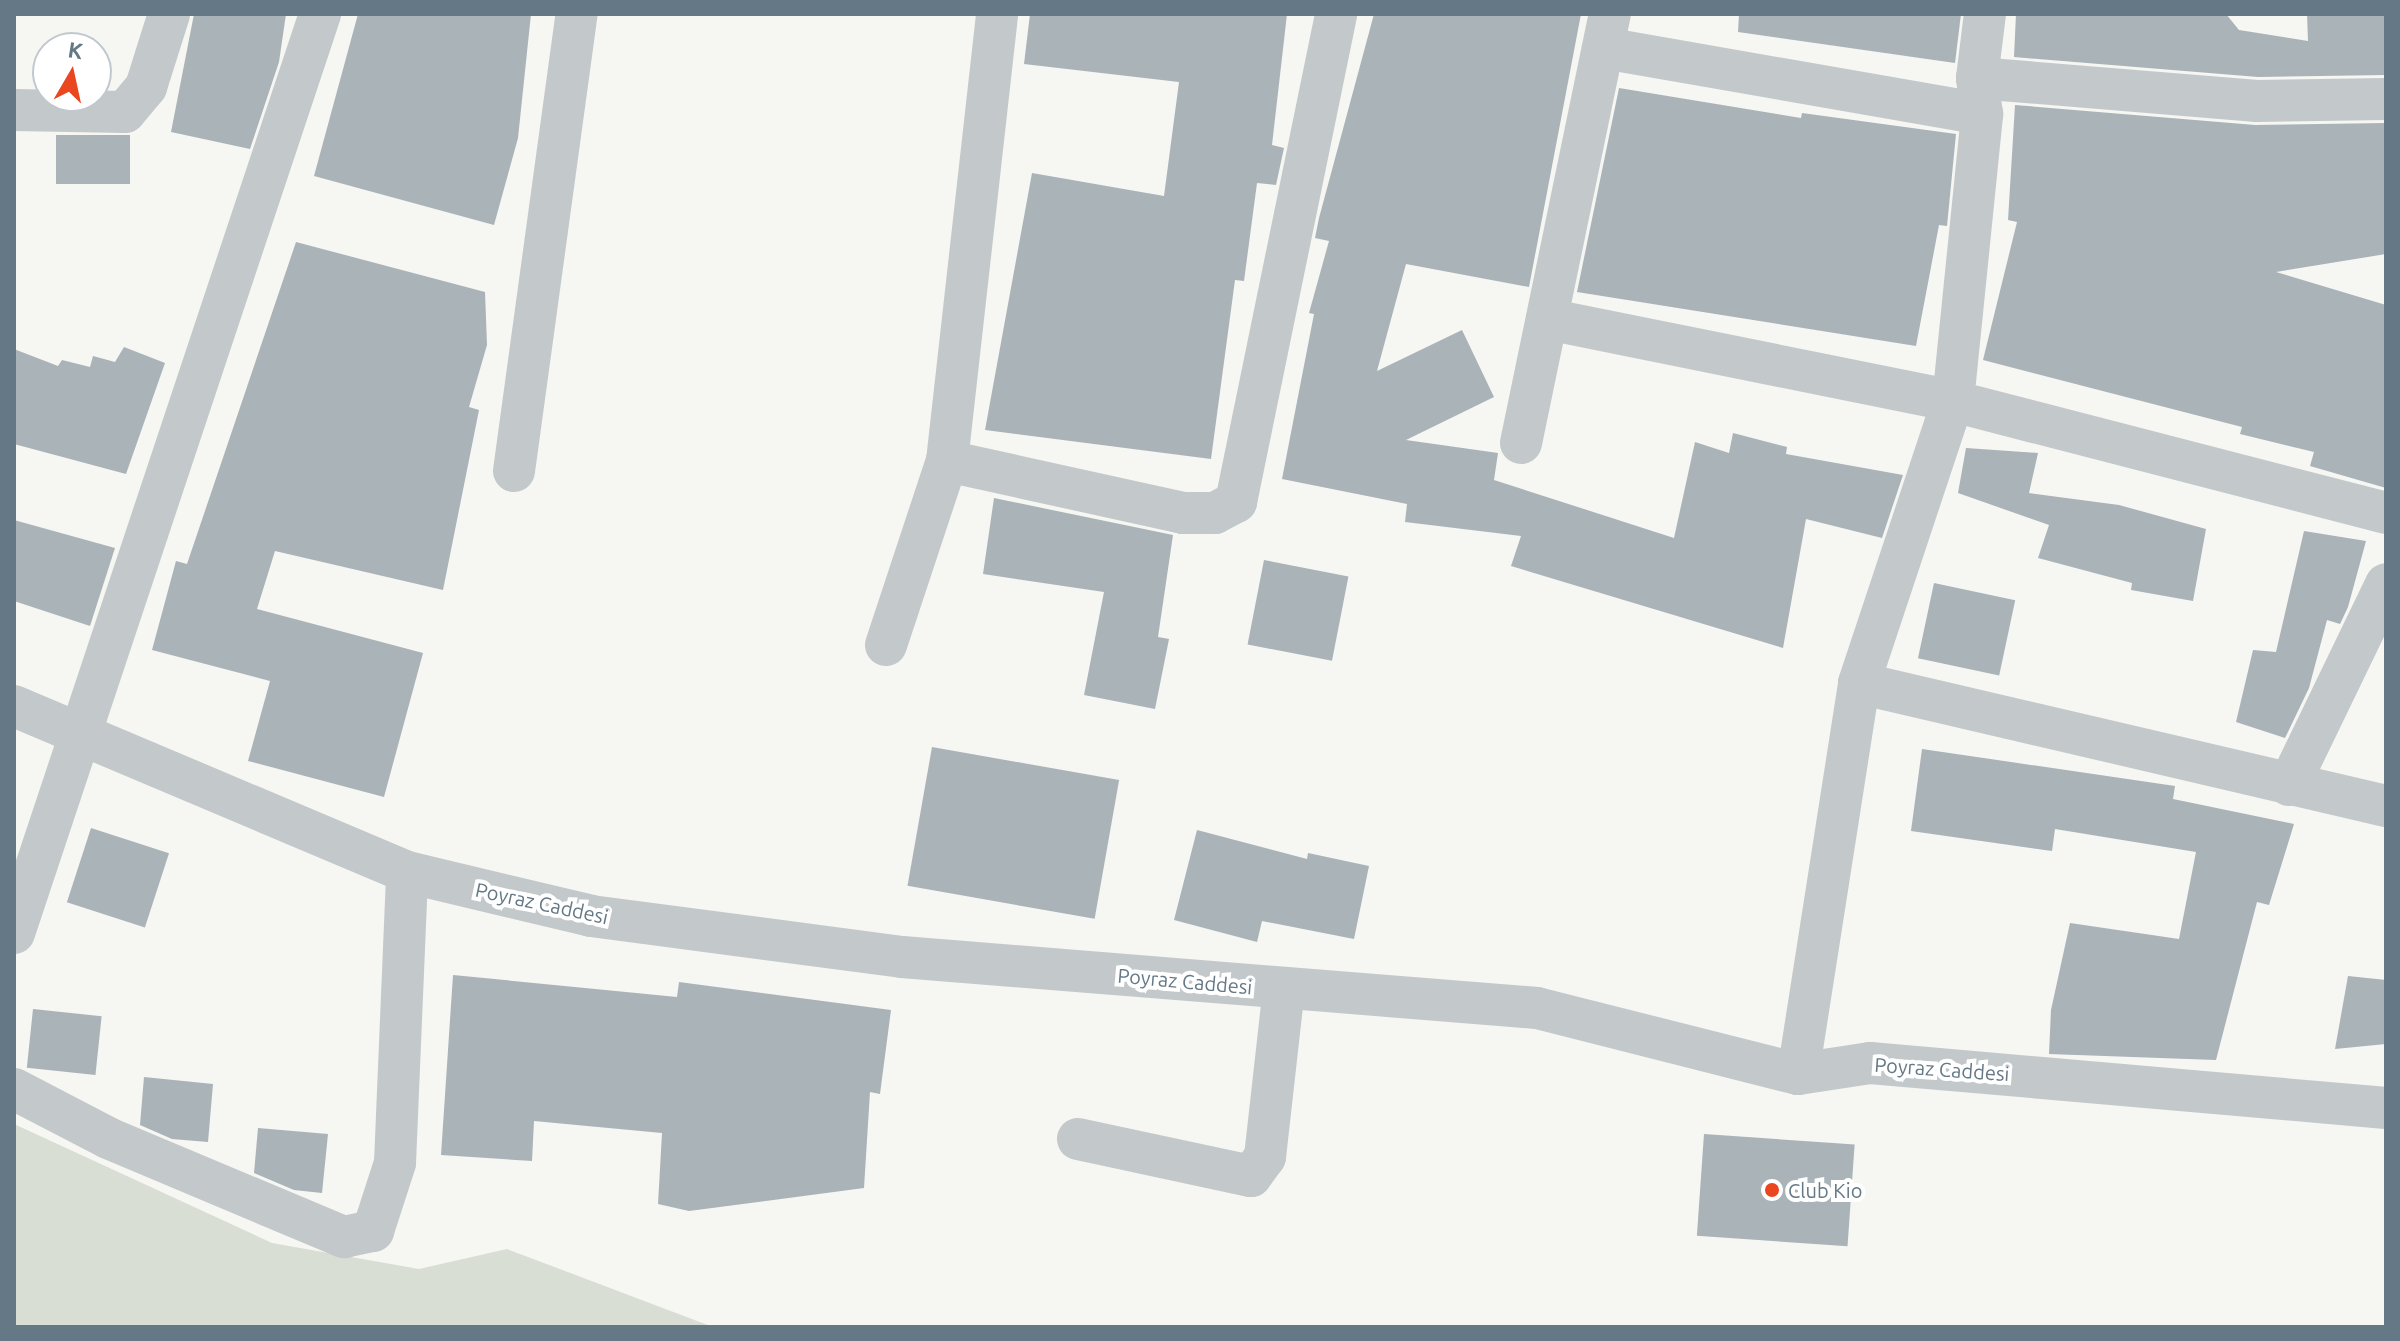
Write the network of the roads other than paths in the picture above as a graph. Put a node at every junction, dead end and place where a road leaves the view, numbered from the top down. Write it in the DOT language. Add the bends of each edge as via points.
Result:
graph roads {
  1 [pos="169,14"];
  2 [pos="320,14"];
  3 [pos="577,14"];
  4 [pos="997,14"];
  5 [pos="1336,14"];
  6 [pos="1985,14"];
  7 [pos="1607,31"];
  8 [pos="1980,96"];
  9 [pos="2386,99"];
  10 [pos="14,110"];
  11 [pos="1547,319"];
  12 [pos="1953,401"];
  13 [pos="1521,443"];
  14 [pos="947,461"];
  15 [pos="514,471"];
  16 [pos="2386,513"];
  17 [pos="2386,584"];
  18 [pos="886,645"];
  19 [pos="1859,683"];
  20 [pos="14,706"];
  21 [pos="80,736"];
  22 [pos="2289,785"];
  23 [pos="2386,806"];
  24 [pos="407,872"];
  25 [pos="14,933"];
  26 [pos="1284,988"];
  27 [pos="1798,1074"];
  28 [pos="14,1089"];
  29 [pos="2386,1108"];
  30 [pos="1078,1139"];
  1 -- 10 [label="street" via="146,87 125,112"];
  2 -- 21 [label="street"];
  3 -- 15 [label="street"];
  4 -- 14 [label="street"];
  5 -- 14 [label="street" via="1236,502 1215,513 1183,513"];
  6 -- 8 [label="street"];
  7 -- 8 [label="street"];
  7 -- 11 [label="street"];
  8 -- 9 [label="street"];
  8 -- 12 [label="street"];
  11 -- 12 [label="street"];
  11 -- 13 [label="street"];
  12 -- 16 [label="street"];
  12 -- 19 [label="street"];
  14 -- 18 [label="street"];
  17 -- 22 [label="street"];
  19 -- 22 [label="street"];
  19 -- 27 [label="street"];
  20 -- 21 [label="street, Poyraz Caddesi"];
  21 -- 24 [label="street, Poyraz Caddesi"];
  21 -- 25 [label="street"];
  22 -- 23 [label="street"];
  24 -- 26 [label="street, Poyraz Caddesi" via="591,916 871,953"];
  24 -- 28 [label="street" via="395,1163 373,1231 344,1237 108,1138"];
  26 -- 27 [label="street, Poyraz Caddesi" via="1537,1008"];
  26 -- 30 [label="street" via="1265,1157 1251,1176"];
  27 -- 29 [label="street, Poyraz Caddesi" via="1870,1063"];
}
